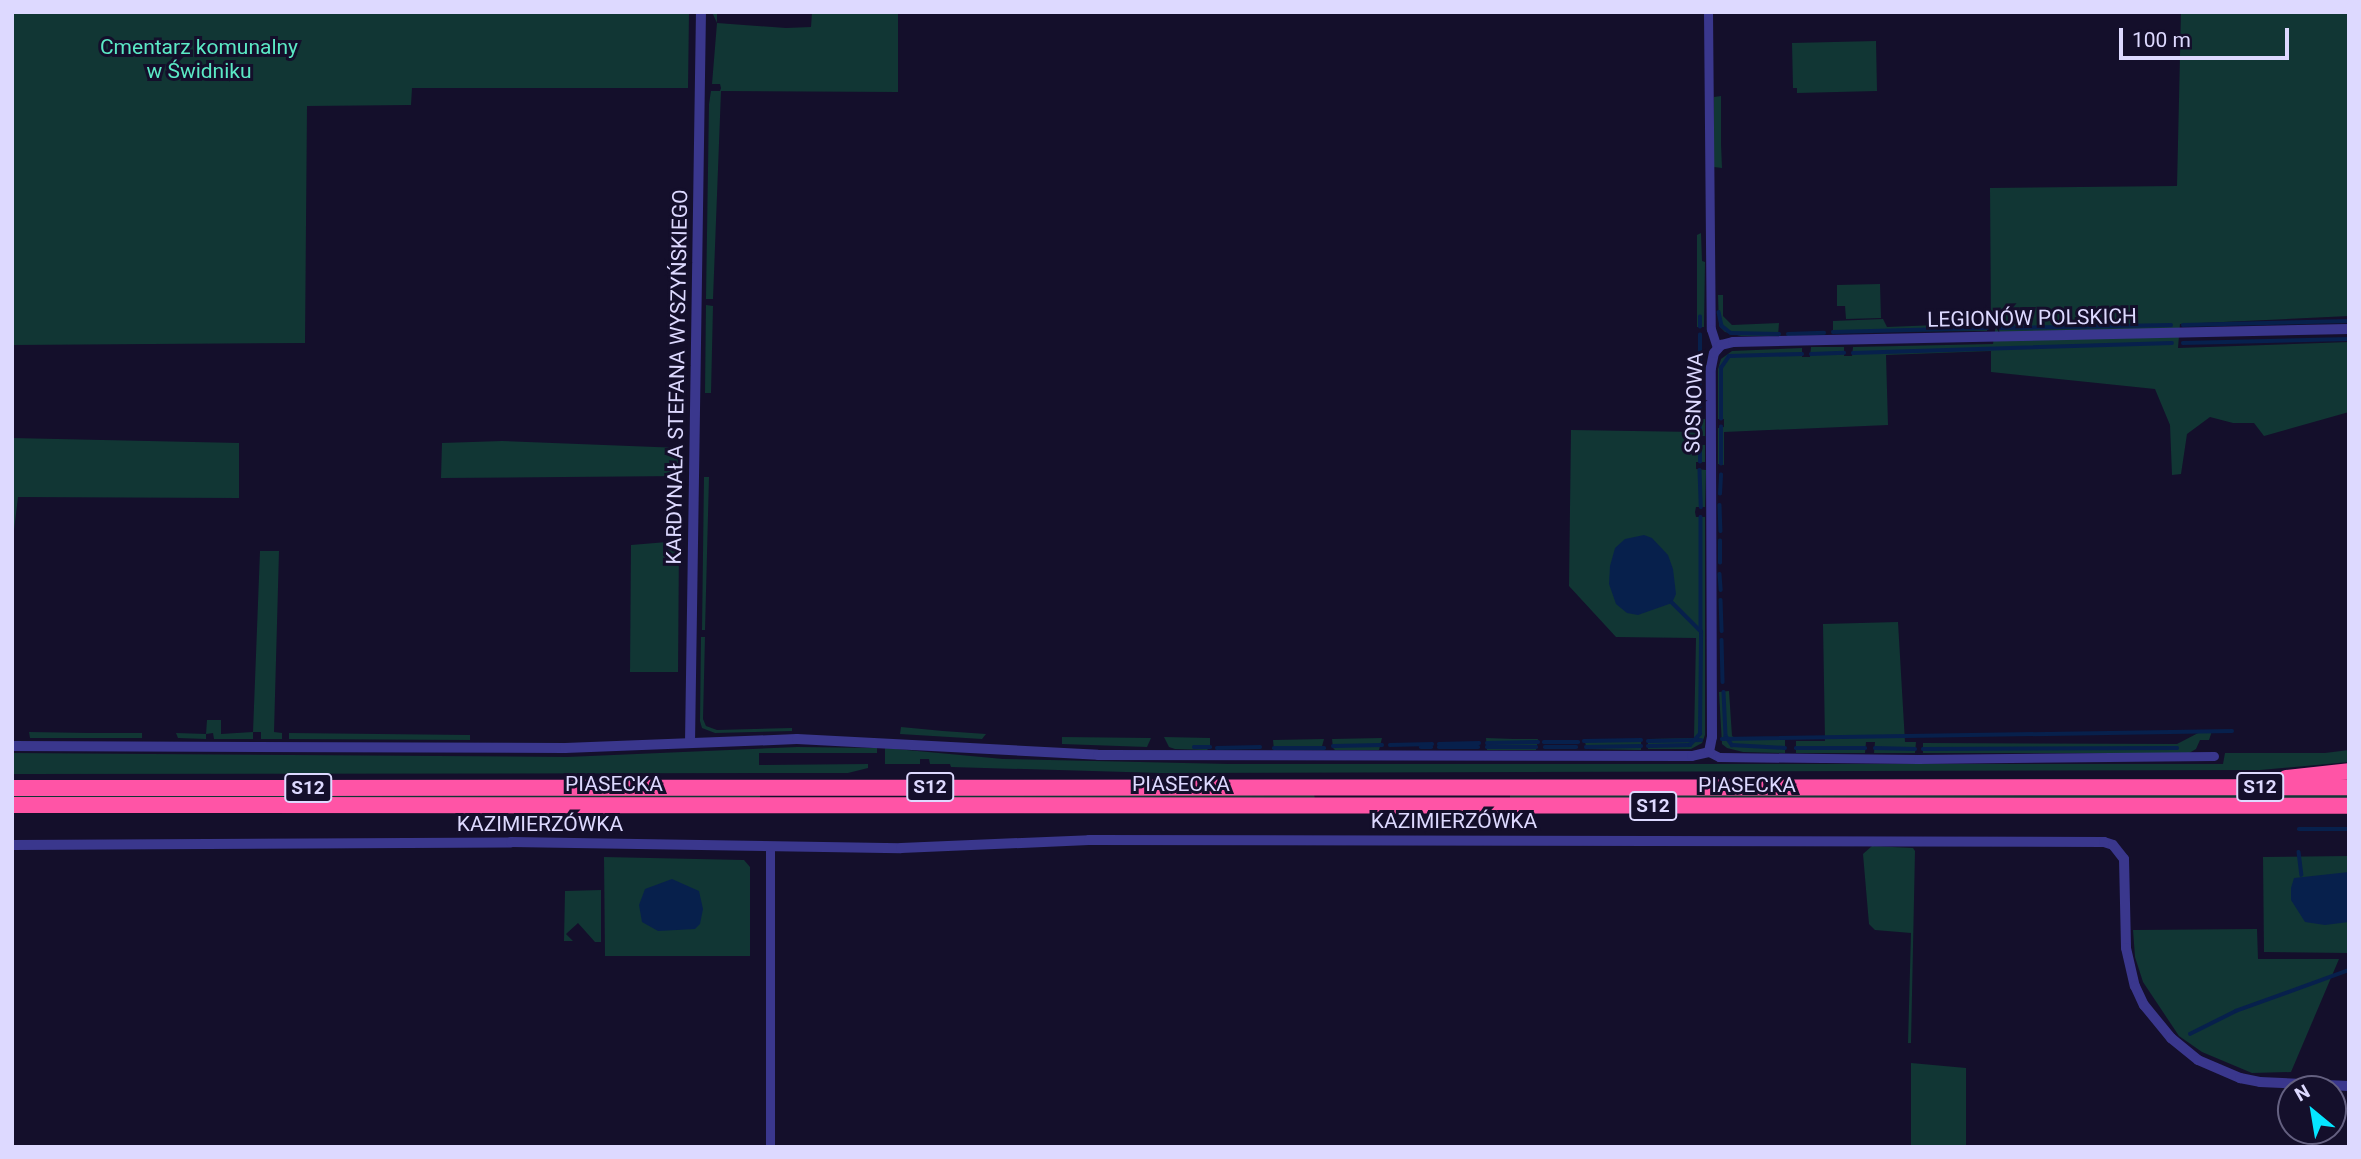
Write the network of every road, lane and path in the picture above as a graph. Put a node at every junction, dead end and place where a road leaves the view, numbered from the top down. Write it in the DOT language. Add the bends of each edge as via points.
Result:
graph roads {
  1 [pos="701,12"];
  2 [pos="1708,12"];
  3 [pos="2349,329"];
  4 [pos="1717,348"];
  5 [pos="690,743"];
  6 [pos="12,746"];
  7 [pos="1709,752"];
  8 [pos="2214,756"];
  9 [pos="2349,771"];
  10 [pos="2172,787"];
  11 [pos="2349,787"];
  12 [pos="12,788"];
  13 [pos="12,805"];
  14 [pos="2349,806"];
  15 [pos="12,845"];
  16 [pos="770,849"];
  17 [pos="2349,1086"];
  18 [pos="769,1147"];
  1 -- 5 [label="street, KARDYNAŁA STEFANA WYSZYŃSKIEGO"];
  2 -- 4 [label="street, SOSNOWA" via="1710,329"];
  3 -- 4 [label="street, LEGIONÓW POLSKICH" via="1733,342"];
  4 -- 7 [label="street, SOSNOWA" via="1711,368"];
  5 -- 6 [label="street" via="565,748"];
  5 -- 7 [label="street" via="846,740 1110,755 1692,756"];
  7 -- 8 [label="street" via="1719,757 1918,759"];
  9 -- 10 [label="highway"];
  10 -- 11 [label="highway, PIASECKA / S12"];
  10 -- 12 [label="highway, PIASECKA / S12"];
  13 -- 14 [label="highway, PIASECKA / S12"];
  15 -- 16 [label="street, KAZIMIERZÓWKA" via="599,843"];
  16 -- 17 [label="street, KAZIMIERZÓWKA" via="1139,840 2113,845 2124,859 2126,948 2132,976 2144,1005 2171,1038 2198,1060 2240,1078"];
  16 -- 18 [label="street"];
}
